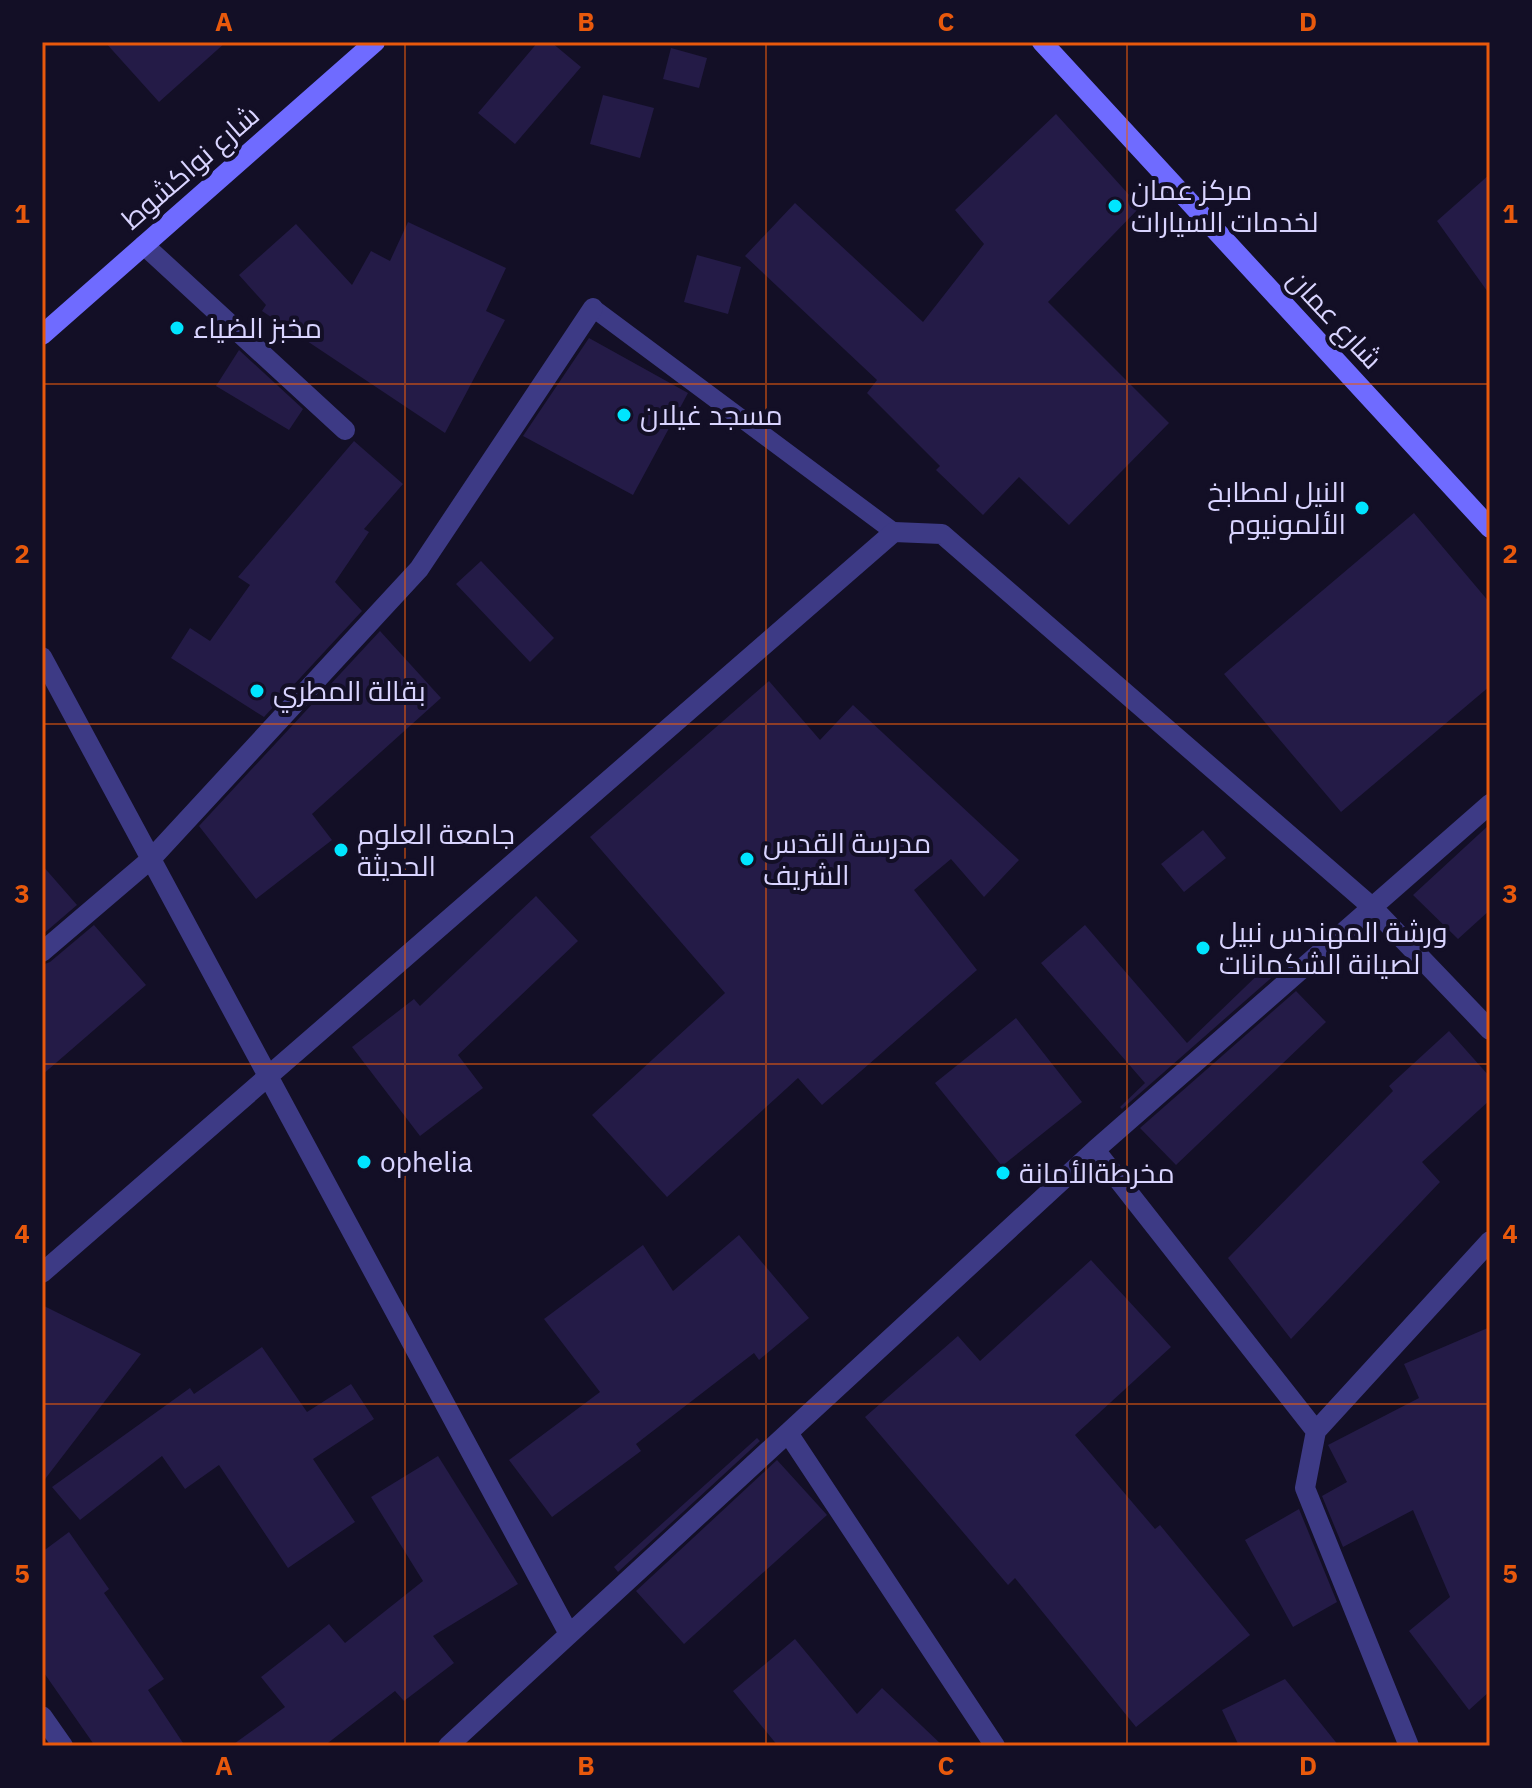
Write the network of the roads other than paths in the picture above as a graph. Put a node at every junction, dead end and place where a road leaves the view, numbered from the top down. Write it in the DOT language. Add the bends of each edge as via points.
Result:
graph roads {
  1 [pos="375,42"];
  2 [pos="1042,42"];
  3 [pos="144,245"];
  4 [pos="593,308"];
  5 [pos="42,334"];
  6 [pos="345,430"];
  7 [pos="1490,528"];
  8 [pos="894,532"];
  9 [pos="42,657"];
  10 [pos="1490,804"];
  11 [pos="151,859"];
  12 [pos="1372,907"];
  13 [pos="42,952"];
  14 [pos="1490,1030"];
  15 [pos="268,1076"];
  16 [pos="1095,1150"];
  17 [pos="1490,1241"];
  18 [pos="42,1273"];
  19 [pos="1316,1431"];
  20 [pos="788,1433"];
  21 [pos="569,1634"];
  22 [pos="42,1716"];
  23 [pos="63,1746"];
  24 [pos="448,1746"];
  25 [pos="995,1746"];
  26 [pos="1409,1746"];
  1 -- 3 [label="street, شارع نواكشوط"];
  2 -- 7 [label="street, شارع عمان"];
  3 -- 5 [label="street, شارع نواكشوط"];
  3 -- 6 [label="street"];
  4 -- 8 [label="lane"];
  4 -- 11 [label="street" via="419,569"];
  8 -- 12 [label="street" via="942,534"];
  8 -- 15 [label="street"];
  9 -- 11 [label="street"];
  10 -- 12 [label="street"];
  11 -- 13 [label="street"];
  11 -- 15 [label="street"];
  12 -- 14 [label="street"];
  12 -- 16 [label="street"];
  15 -- 18 [label="street"];
  15 -- 21 [label="street"];
  16 -- 19 [label="street"];
  16 -- 20 [label="street"];
  17 -- 19 [label="street"];
  19 -- 26 [label="street" via="1305,1488"];
  20 -- 21 [label="street"];
  20 -- 25 [label="street"];
  21 -- 24 [label="street"];
  22 -- 23 [label="street"];
}
